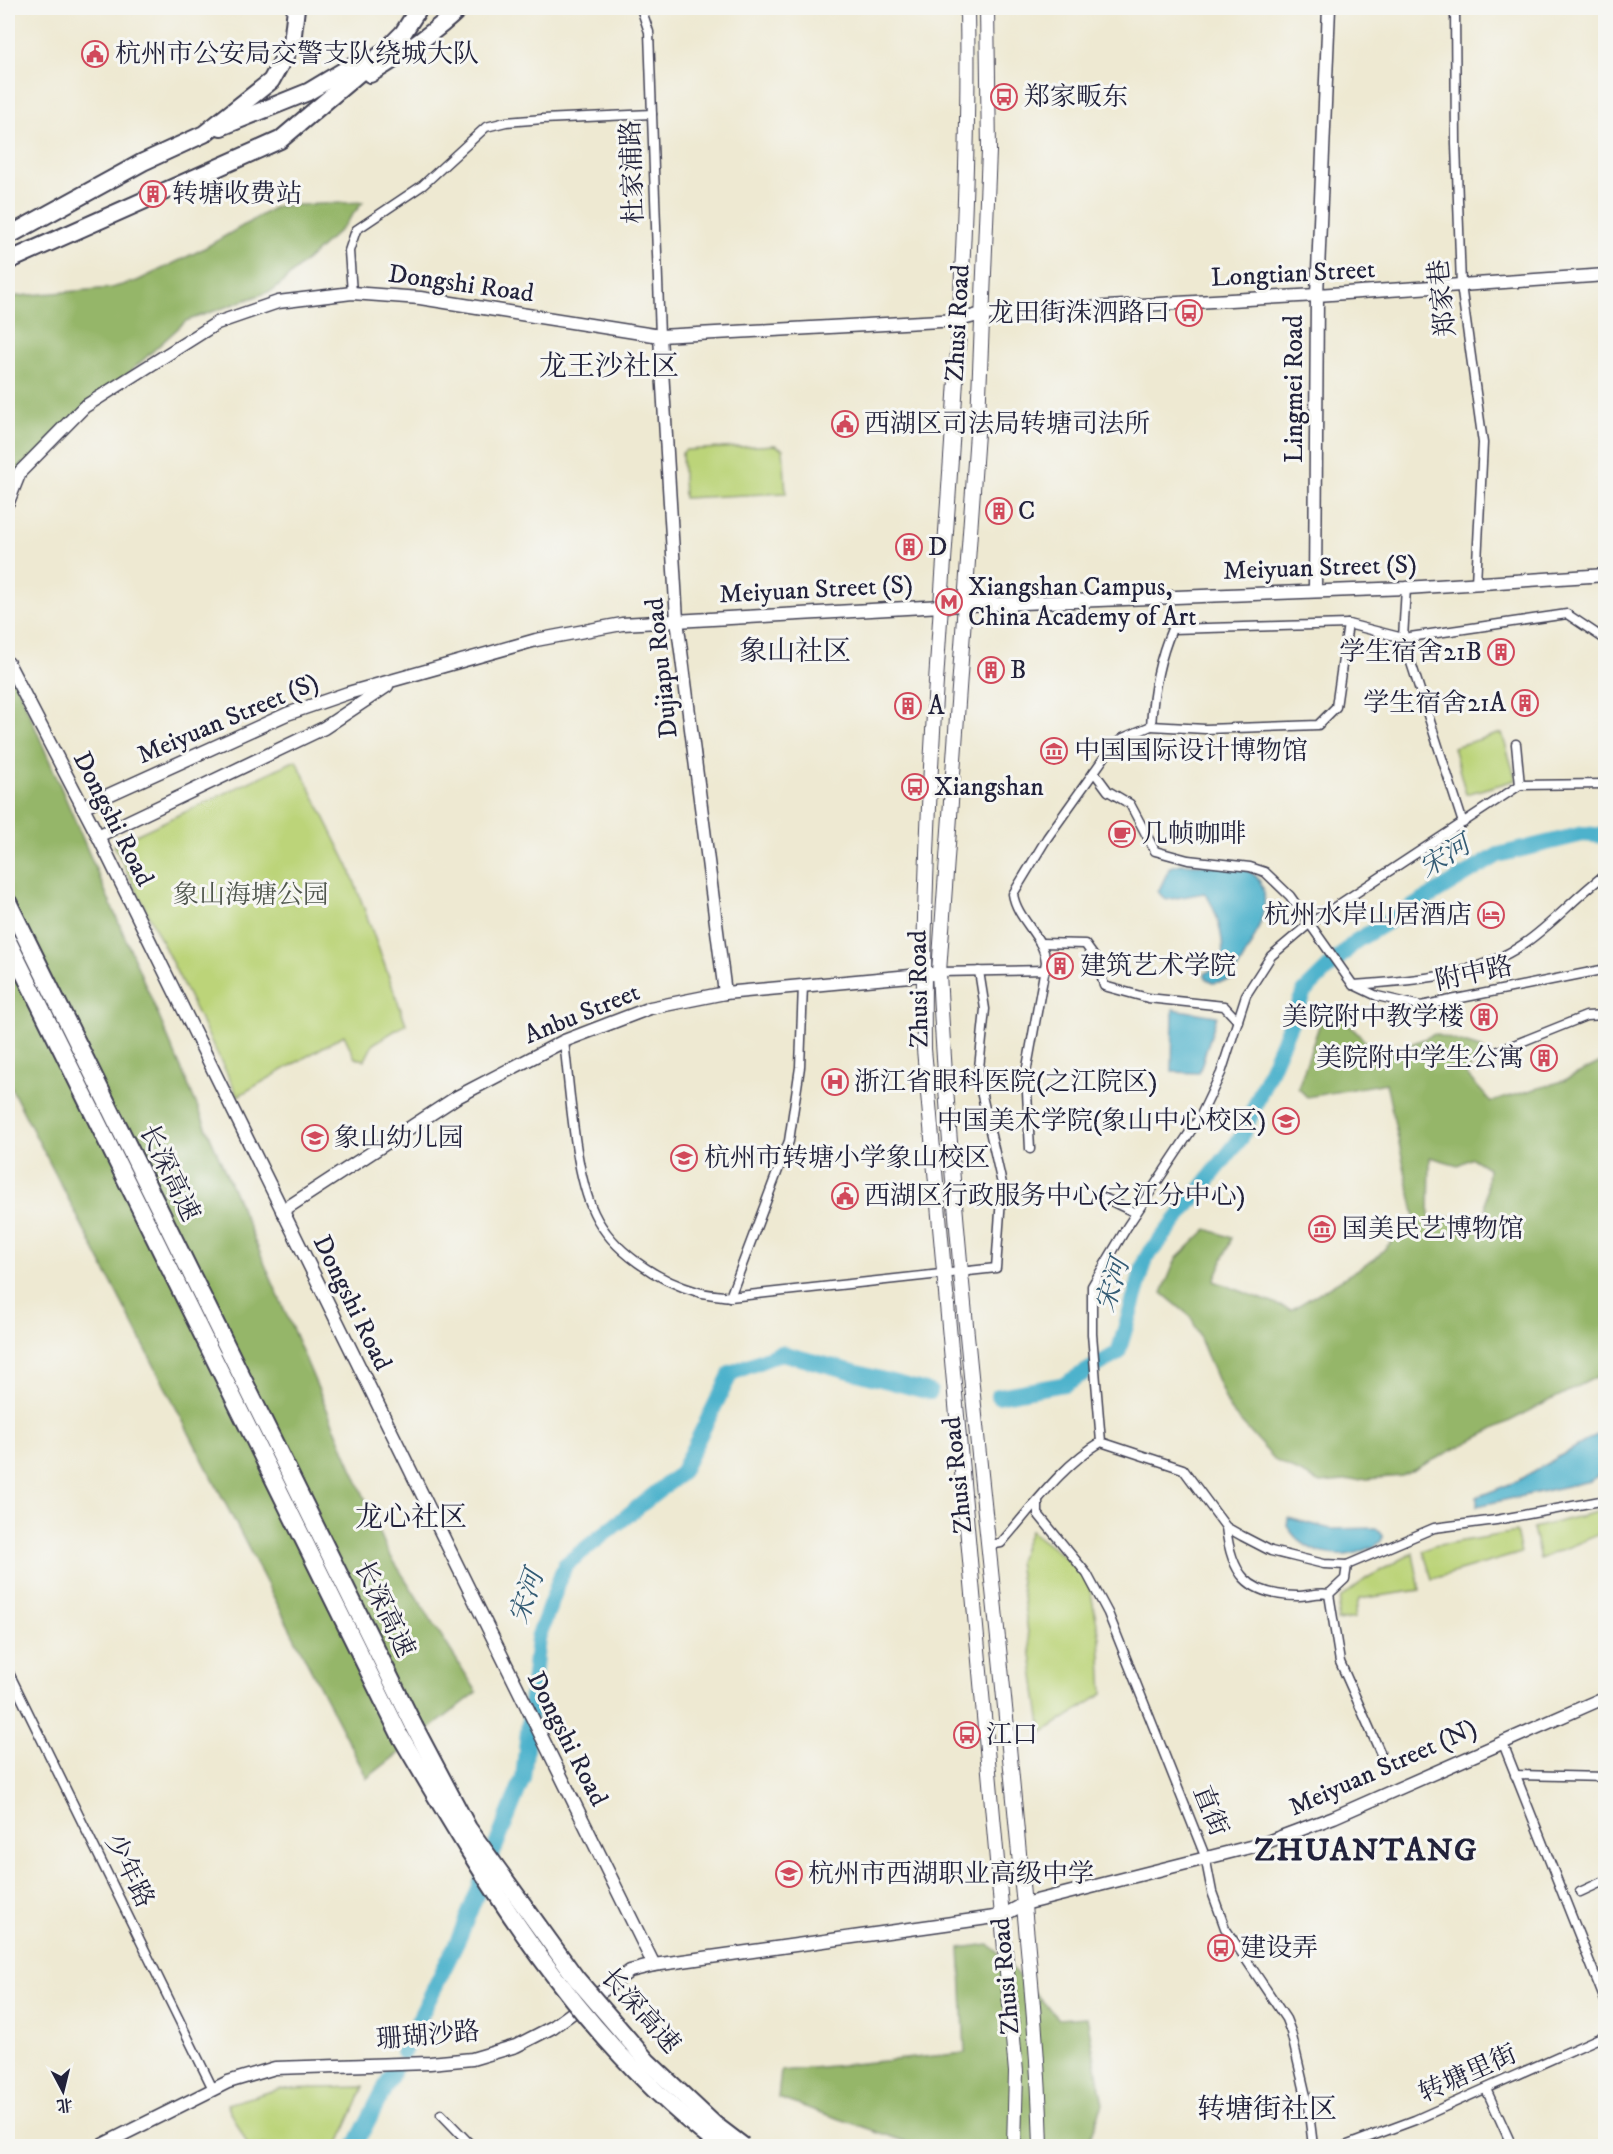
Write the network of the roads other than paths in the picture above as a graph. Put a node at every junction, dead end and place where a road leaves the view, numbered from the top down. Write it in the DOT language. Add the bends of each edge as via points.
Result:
graph roads {
  1 [pos="296,8"];
  2 [pos="416,8"];
  3 [pos="460,8"];
  4 [pos="641,8"];
  5 [pos="967,8"];
  6 [pos="987,8"];
  7 [pos="1329,8"];
  8 [pos="1455,8"];
  9 [pos="333,96"];
  10 [pos="652,114"];
  11 [pos="204,134"];
  12 [pos="8,236"];
  13 [pos="38,245"];
  14 [pos="8,256"];
  15 [pos="8,261"];
  16 [pos="1605,275"];
  17 [pos="1461,285"];
  18 [pos="352,293"];
  19 [pos="1317,295"];
  20 [pos="982,314"];
  21 [pos="959,320"];
  22 [pos="660,336"];
  23 [pos="8,502"];
  24 [pos="1605,575"];
  25 [pos="1476,583"];
  26 [pos="1406,588"];
  27 [pos="1315,590"];
  28 [pos="942,606"];
  29 [pos="964,606"];
  30 [pos="677,620"];
  31 [pos="1348,624"];
  32 [pos="1403,638"];
  33 [pos="1605,640"];
  34 [pos="8,663"];
  35 [pos="395,680"];
  36 [pos="1151,726"];
  37 [pos="1515,744"];
  38 [pos="1094,772"];
  39 [pos="1605,784"];
  40 [pos="1520,785"];
  41 [pos="82,807"];
  42 [pos="1462,823"];
  43 [pos="98,836"];
  44 [pos="1605,874"];
  45 [pos="8,902"];
  46 [pos="1309,924"];
  47 [pos="8,941"];
  48 [pos="1040,943"];
  49 [pos="1605,969"];
  50 [pos="979,970"];
  51 [pos="1046,970"];
  52 [pos="939,972"];
  53 [pos="923,976"];
  54 [pos="803,985"];
  55 [pos="1353,985"];
  56 [pos="724,993"];
  57 [pos="1605,1015"];
  58 [pos="1238,1021"];
  59 [pos="564,1041"];
  60 [pos="1496,1052"];
  61 [pos="1030,1149"];
  62 [pos="1098,1195"];
  63 [pos="282,1211"];
  64 [pos="1136,1214"];
  65 [pos="962,1273"];
  66 [pos="944,1275"];
  67 [pos="730,1297"];
  68 [pos="1101,1442"];
  69 [pos="1605,1500"];
  70 [pos="1038,1502"];
  71 [pos="1226,1527"];
  72 [pos="990,1545"];
  73 [pos="1347,1565"];
  74 [pos="1329,1594"];
  75 [pos="8,1671"];
  76 [pos="1605,1697"];
  77 [pos="407,1732"];
  78 [pos="1502,1741"];
  79 [pos="1380,1752"];
  80 [pos="1515,1775"];
  81 [pos="1605,1777"];
  82 [pos="1205,1856"];
  83 [pos="1605,1880"];
  84 [pos="1580,1892"];
  85 [pos="1024,1904"];
  86 [pos="1002,1916"];
  87 [pos="654,1965"];
  88 [pos="1605,2003"];
  89 [pos="1605,2035"];
  90 [pos="1486,2088"];
  91 [pos="213,2089"];
  92 [pos="441,2114"];
  93 [pos="100,2146"];
  94 [pos="472,2146"];
  95 [pos="720,2146"];
  96 [pos="743,2146"];
  97 [pos="1014,2146"];
  98 [pos="1041,2146"];
  99 [pos="1313,2146"];
  100 [pos="1345,2146"];
  101 [pos="1512,2146"];
  1 -- 11 [label="highway" via="292,43 271,81"];
  2 -- 9 [label="highway" via="403,33"];
  2 -- 11 [label="highway" via="354,65 308,92"];
  3 -- 9 [label="highway" via="397,58"];
  4 -- 10 [label="street, 杜家浦路" via="649,32"];
  5 -- 21 [label="main road, Zhusi Road" via="968,95"];
  6 -- 20 [label="main road, Zhusi Road" via="989,151"];
  7 -- 19 [label="street, Lingmei Road"];
  8 -- 17 [label="street, 郑家巷"];
  9 -- 13 [label="highway" via="280,141"];
  10 -- 18 [label="street" via="506,122 486,128 423,185 356,230 349,251"];
  10 -- 22 [label="street, 杜家浦路"];
  11 -- 12 [label="highway" via="143,162"];
  13 -- 14 [label="highway"];
  13 -- 15 [label="highway"];
  16 -- 17 [label="street, Longtian Street"];
  17 -- 19 [label="street, Longtian Street"];
  17 -- 25 [label="street, 郑家巷" via="1483,442"];
  18 -- 22 [label="street, Dongshi Road" via="420,298"];
  18 -- 23 [label="street, Dongshi Road" via="278,302 217,323 84,407 20,472"];
  19 -- 20 [label="street, Longtian Street"];
  19 -- 27 [label="street, Lingmei Road"];
  20 -- 21 [label="street, Dongshi Road"];
  20 -- 29 [label="main road, Zhusi Road"];
  21 -- 22 [label="street, Dongshi Road"];
  21 -- 28 [label="main road, Zhusi Road"];
  22 -- 30 [label="street, Dujiapu Road"];
  24 -- 25 [label="street, Meiyuan Street (S)"];
  25 -- 26 [label="street, Meiyuan Street (S)"];
  26 -- 27 [label="street, Meiyuan Street (S)"];
  26 -- 32 [label="street"];
  27 -- 29 [label="street, Meiyuan Street (S)"];
  28 -- 29 [label="street, Meiyuan Street (S)"];
  28 -- 30 [label="street, Meiyuan Street (S)"];
  28 -- 53 [label="main road, Zhusi Road" via="929,796"];
  29 -- 52 [label="main road, Zhusi Road"];
  30 -- 35 [label="street, Meiyuan Street (S)" via="622,624 536,640"];
  30 -- 56 [label="street, Dujiapu Road"];
  31 -- 32 [label="street"];
  31 -- 36 [label="street" via="1336,707 1318,725 1204,729"];
  31 -- 36 [label="street" via="1172,629 1153,686"];
  32 -- 33 [label="street" via="1567,614"];
  32 -- 42 [label="street"];
  34 -- 41 [label="street, Dongshi Road"];
  35 -- 41 [label="street, Meiyuan Street (S)" via="287,714"];
  35 -- 43 [label="street, Meiyuan Street (S)" via="324,728"];
  36 -- 38 [label="street" via="1111,748"];
  37 -- 40 [label="street"];
  38 -- 46 [label="street" via="1108,791 1130,804 1155,851 1265,872 1290,896"];
  38 -- 48 [label="street" via="1013,894 1020,914"];
  39 -- 40 [label="street"];
  40 -- 42 [label="street"];
  41 -- 43 [label="street, Dongshi Road"];
  42 -- 46 [label="street"];
  43 -- 63 [label="street, Dongshi Road"];
  44 -- 55 [label="street" via="1525,943 1478,968"];
  45 -- 77 [label="highway, 长深高速"];
  46 -- 55 [label="street"];
  46 -- 58 [label="street" via="1271,956 1246,995"];
  47 -- 77 [label="highway, 长深高速"];
  48 -- 51 [label="street"];
  48 -- 58 [label="street" via="1085,944 1098,962 1104,986 1148,998 1224,1006"];
  49 -- 55 [label="street, 附中路" via="1421,1006 1377,996"];
  50 -- 51 [label="street"];
  50 -- 52 [label="street"];
  50 -- 65 [label="street" via="985,1009 978,1078 1002,1184 996,1268"];
  51 -- 61 [label="street" via="1026,1073"];
  52 -- 53 [label="street, Anbu Street"];
  52 -- 65 [label="main road, Zhusi Road"];
  53 -- 54 [label="street, Anbu Street"];
  53 -- 66 [label="main road, Zhusi Road" via="924,1048"];
  54 -- 56 [label="street, Anbu Street"];
  54 -- 67 [label="street" via="800,1067 789,1141"];
  56 -- 59 [label="street, Anbu Street" via="650,1008"];
  57 -- 60 [label="street" via="1586,1016"];
  58 -- 64 [label="street" via="1221,1073 1200,1117"];
  59 -- 63 [label="street, Anbu Street" via="457,1097"];
  59 -- 67 [label="street" via="580,1168 593,1212 606,1234 666,1280 699,1293"];
  62 -- 64 [label="street"];
  63 -- 87 [label="street, Dongshi Road"];
  64 -- 68 [label="street" via="1092,1286"];
  65 -- 66 [label="street"];
  65 -- 72 [label="main road, Zhusi Road"];
  66 -- 67 [label="street" via="921,1274"];
  66 -- 86 [label="main road, Zhusi Road"];
  68 -- 70 [label="street" via="1067,1467"];
  68 -- 71 [label="street" via="1183,1469"];
  69 -- 73 [label="street" via="1434,1528"];
  70 -- 72 [label="street" via="1001,1543"];
  70 -- 82 [label="street, 直街" via="1038,1514 1087,1574 1108,1613"];
  71 -- 73 [label="street" via="1284,1556"];
  71 -- 74 [label="street" via="1232,1563 1240,1575 1261,1589 1277,1594"];
  72 -- 85 [label="main road, Zhusi Road"];
  73 -- 74 [label="street" via="1345,1580"];
  74 -- 79 [label="street" via="1340,1662"];
  75 -- 91 [label="street, 少年路"];
  76 -- 78 [label="street, Meiyuan Street (N)"];
  77 -- 95 [label="highway, 长深高速, bridge" via="513,1921 571,1998 635,2069"];
  77 -- 96 [label="highway, 长深高速, bridge" via="468,1828 576,1978 647,2061"];
  78 -- 80 [label="street"];
  78 -- 82 [label="street, Meiyuan Street (N)" via="1334,1817 1262,1844"];
  80 -- 81 [label="street"];
  80 -- 88 [label="street"];
  82 -- 85 [label="street, Meiyuan Street (N)"];
  82 -- 99 [label="street, 直街" via="1225,1928 1291,2032"];
  83 -- 84 [label="street"];
  85 -- 86 [label="street, Meiyuan Street (N)"];
  85 -- 98 [label="main road, Zhusi Road" via="1035,2013"];
  86 -- 87 [label="street, 珊瑚沙路"];
  86 -- 97 [label="main road, Zhusi Road" via="1016,2072"];
  87 -- 91 [label="street, 珊瑚沙路" via="630,1971 553,2026 516,2046 472,2059 275,2068"];
  89 -- 90 [label="street, 转塘里街"];
  90 -- 100 [label="street, 转塘里街"];
  90 -- 101 [label="street"];
  91 -- 93 [label="street, 珊瑚沙路"];
  92 -- 94 [label="street"];
}
